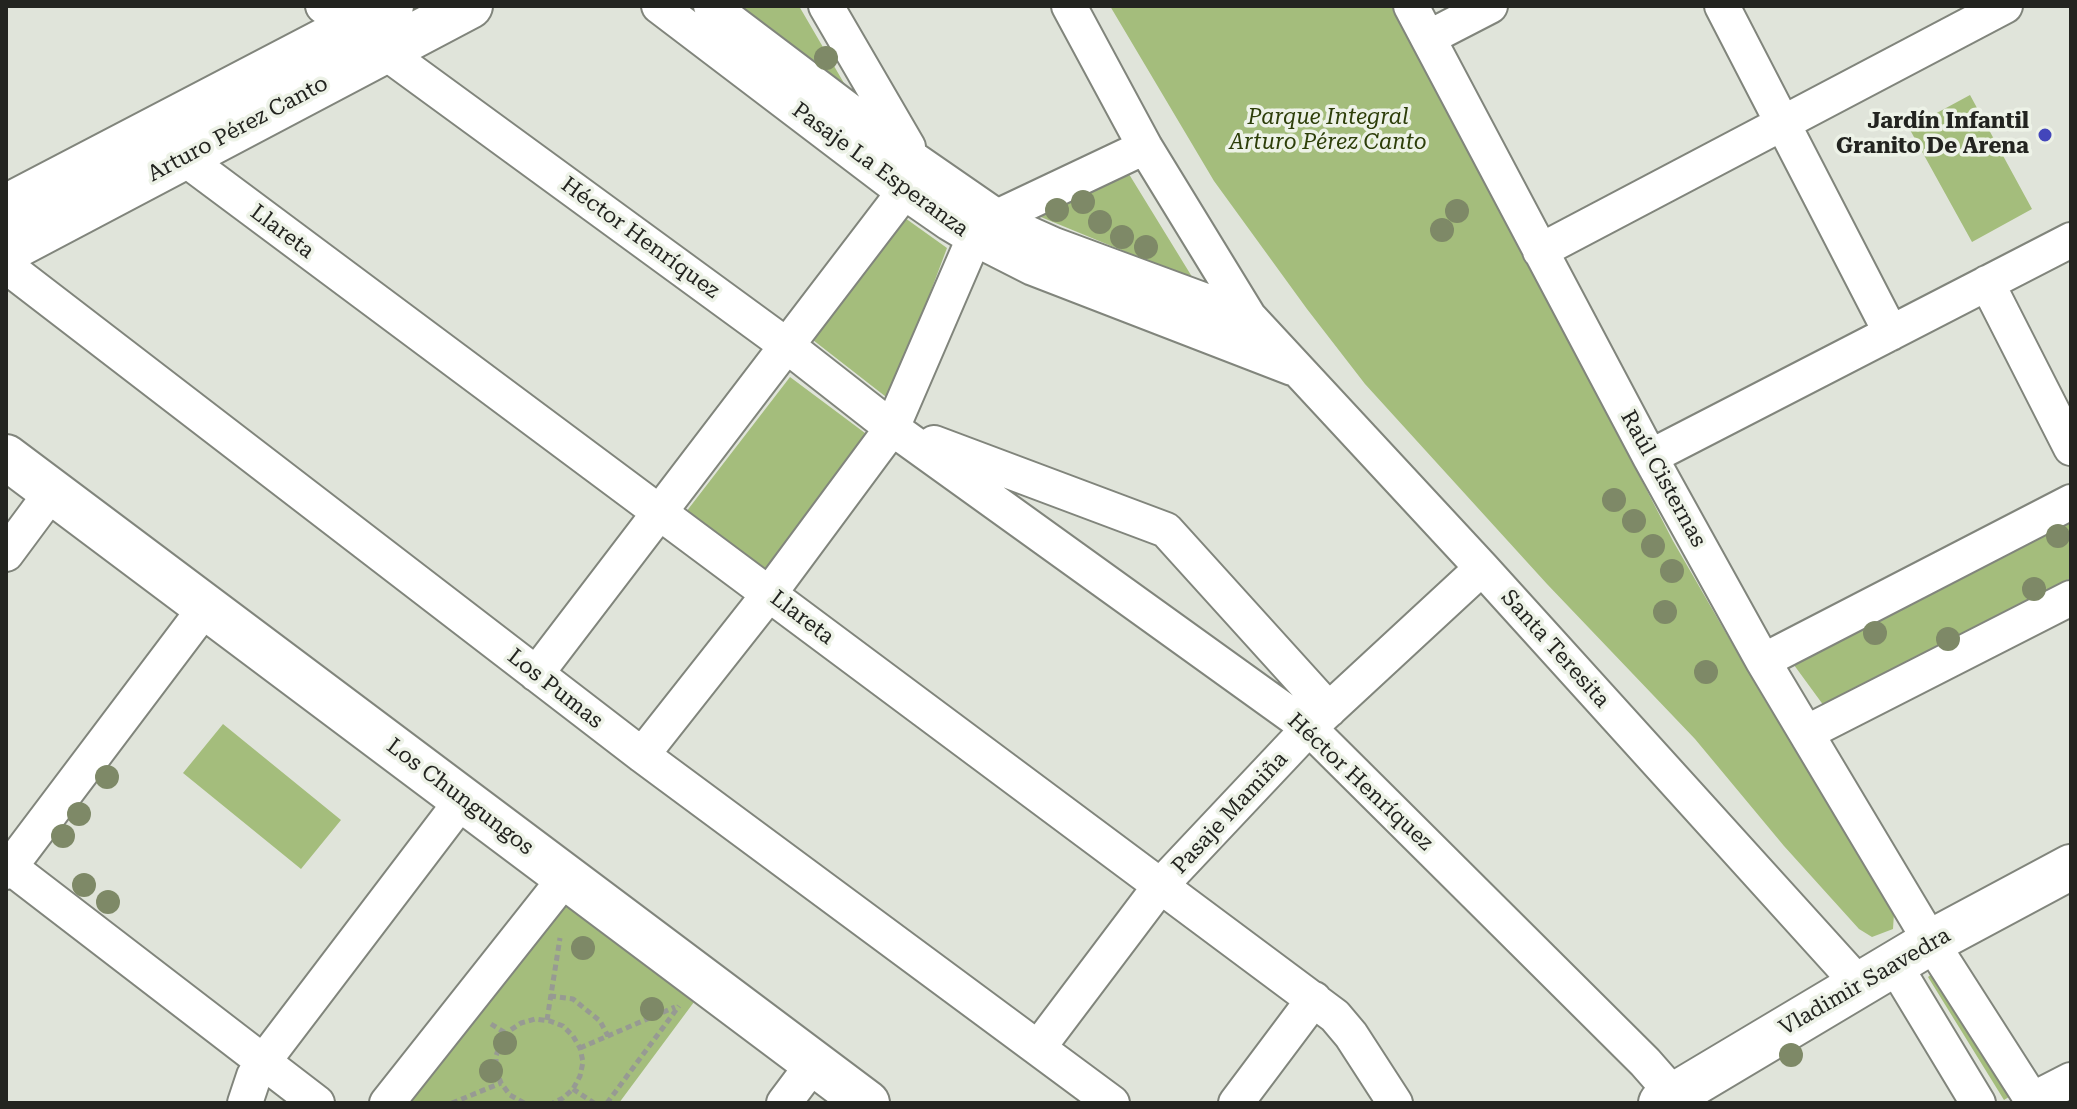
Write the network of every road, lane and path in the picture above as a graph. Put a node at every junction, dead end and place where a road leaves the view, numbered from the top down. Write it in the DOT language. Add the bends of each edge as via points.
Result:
graph roads {
  1 [pos="391,6"];
  2 [pos="470,6"];
  3 [pos="659,6"];
  4 [pos="711,6"];
  5 [pos="826,6"];
  6 [pos="1069,6"];
  7 [pos="1411,6"];
  8 [pos="1490,6"];
  9 [pos="1722,6"];
  10 [pos="2005,6"];
  11 [pos="353,28"];
  12 [pos="1428,38"];
  13 [pos="1783,123"];
  14 [pos="1145,147"];
  15 [pos="184,158"];
  16 [pos="910,176"];
  17 [pos="6,207"];
  18 [pos="985,228"];
  19 [pos="2071,240"];
  20 [pos="6,251"];
  21 [pos="1540,251"];
  22 [pos="6,266"];
  23 [pos="1987,283"];
  24 [pos="1249,317"];
  25 [pos="1891,333"];
  26 [pos="786,345"];
  27 [pos="1299,371"];
  28 [pos="892,428"];
  29 [pos="2071,448"];
  30 [pos="6,457"];
  31 [pos="1650,457"];
  32 [pos="52,492"];
  33 [pos="2071,502"];
  34 [pos="660,512"];
  35 [pos="6,554"];
  36 [pos="1482,568"];
  37 [pos="769,594"];
  38 [pos="2071,598"];
  39 [pos="206,607"];
  40 [pos="1763,661"];
  41 [pos="536,674"];
  42 [pos="1319,719"];
  43 [pos="1806,733"];
  44 [pos="642,755"];
  45 [pos="463,799"];
  46 [pos="2071,867"];
  47 [pos="7,868"];
  48 [pos="566,877"];
  49 [pos="1161,885"];
  50 [pos="562,927"];
  51 [pos="1931,942"];
  52 [pos="1877,974"];
  53 [pos="550,996"];
  54 [pos="668,996"];
  55 [pos="1314,999"];
  56 [pos="680,1005"];
  57 [pos="483,1018"];
  58 [pos="547,1020"];
  59 [pos="507,1034"];
  60 [pos="608,1036"];
  61 [pos="580,1048"];
  62 [pos="1038,1048"];
  63 [pos="263,1062"];
  64 [pos="814,1063"];
  65 [pos="2071,1080"];
  66 [pos="501,1083"];
  67 [pos="573,1089"];
  68 [pos="1668,1099"];
  69 [pos="464,1101"];
  70 [pos="2033,1101"];
  71 [pos="245,1103"];
  72 [pos="317,1103"];
  73 [pos="387,1103"];
  74 [pos="452,1103"];
  75 [pos="524,1103"];
  76 [pos="553,1103"];
  77 [pos="594,1103"];
  78 [pos="607,1103"];
  79 [pos="784,1103"];
  80 [pos="867,1103"];
  81 [pos="1112,1103"];
  82 [pos="1236,1103"];
  83 [pos="1395,1103"];
  84 [pos="1978,1103"];
  1 -- 11 [label="street, Arturo Pérez Canto"];
  2 -- 11 [label="street, Arturo Pérez Canto"];
  3 -- 16 [label="street, Pasaje La Esperanza"];
  4 -- 16 [label="street, Pasaje La Esperanza"];
  5 -- 16 [label="street"];
  6 -- 14 [label="street, Santa Teresita"];
  7 -- 12 [label="street, Raúl Cisternas"];
  8 -- 12 [label="street"];
  9 -- 13 [label="street"];
  10 -- 13 [label="street"];
  11 -- 15 [label="street, Arturo Pérez Canto"];
  11 -- 17 [label="street, Arturo Pérez Canto"];
  11 -- 26 [label="street, Héctor Henríquez"];
  12 -- 21 [label="street, Raúl Cisternas"];
  13 -- 21 [label="street"];
  13 -- 25 [label="street"];
  14 -- 18 [label="street"];
  14 -- 24 [label="street, Santa Teresita"];
  15 -- 20 [label="street, Arturo Pérez Canto"];
  15 -- 34 [label="street, Llareta"];
  16 -- 18 [label="street, Pasaje La Esperanza" via="949,223"];
  16 -- 26 [label="street"];
  18 -- 24 [label="street, Pasaje La Esperanza" via="1054,245"];
  18 -- 27 [label="street, Pasaje La Esperanza" via="1047,273"];
  18 -- 28 [label="street"];
  19 -- 23 [label="street"];
  21 -- 31 [label="street, Raúl Cisternas"];
  22 -- 41 [label="street, Los Pumas"];
  23 -- 25 [label="street"];
  23 -- 29 [label="street"];
  24 -- 27 [label="street, Santa Teresita"];
  25 -- 31 [label="street"];
  26 -- 28 [label="street, Héctor Henríquez"];
  26 -- 34 [label="street"];
  27 -- 36 [label="street, Santa Teresita"];
  28 -- 37 [label="street"];
  28 -- 42 [label="street, Héctor Henríquez"];
  28 -- 42 [label="street, Héctor Henríquez" via="1166,530"];
  30 -- 32 [label="street, Los Chungungos"];
  31 -- 40 [label="street, Raúl Cisternas"];
  32 -- 35 [label="street"];
  32 -- 39 [label="street, Los Chungungos"];
  33 -- 40 [label="street"];
  34 -- 37 [label="street, Llareta"];
  34 -- 41 [label="street"];
  36 -- 42 [label="street, Pasaje Mamiña"];
  36 -- 52 [label="street, Santa Teresita"];
  37 -- 44 [label="street"];
  37 -- 49 [label="street, Llareta"];
  38 -- 43 [label="street"];
  39 -- 45 [label="street, Los Chungungos"];
  39 -- 47 [label="street"];
  40 -- 43 [label="street, Raúl Cisternas"];
  41 -- 44 [label="street, Los Pumas"];
  42 -- 49 [label="street, Pasaje Mamiña"];
  42 -- 68 [label="street, Héctor Henríquez" via="1645,1062"];
  43 -- 51 [label="street, Raúl Cisternas"];
  44 -- 62 [label="street, Los Pumas"];
  45 -- 48 [label="street, Los Chungungos"];
  45 -- 63 [label="street"];
  46 -- 51 [label="street, Vladimir Saavedra"];
  47 -- 63 [label="street"];
  48 -- 64 [label="street, Los Chungungos"];
  48 -- 73 [label="street"];
  49 -- 55 [label="street, Llareta"];
  49 -- 62 [label="street, Pasaje Mamiña"];
  50 -- 53 [label="path"];
  51 -- 52 [label="street, Vladimir Saavedra"];
  51 -- 70 [label="street, Raúl Cisternas"];
  52 -- 68 [label="street, Vladimir Saavedra"];
  52 -- 84 [label="street, Santa Teresita"];
  53 -- 58 [label="path"];
  53 -- 60 [label="path" via="573,999 600,1021"];
  54 -- 56 [label="path"];
  55 -- 82 [label="street"];
  55 -- 83 [label="street, Llareta" via="1344,1025"];
  56 -- 60 [label="path"];
  56 -- 78 [label="path"];
  57 -- 59 [label="path"];
  58 -- 59 [label="path" via="521,1023"];
  58 -- 61 [label="path" via="563,1026"];
  59 -- 66 [label="path" via="496,1056"];
  60 -- 61 [label="path"];
  61 -- 67 [label="path" via="583,1062"];
  62 -- 81 [label="street, Los Pumas"];
  63 -- 71 [label="street"];
  63 -- 72 [label="street"];
  64 -- 79 [label="street"];
  64 -- 80 [label="street, Los Chungungos"];
  65 -- 70 [label="street"];
  66 -- 69 [label="path"];
  66 -- 75 [label="path"];
  67 -- 76 [label="path"];
  67 -- 77 [label="path"];
  69 -- 74 [label="path"];
}
